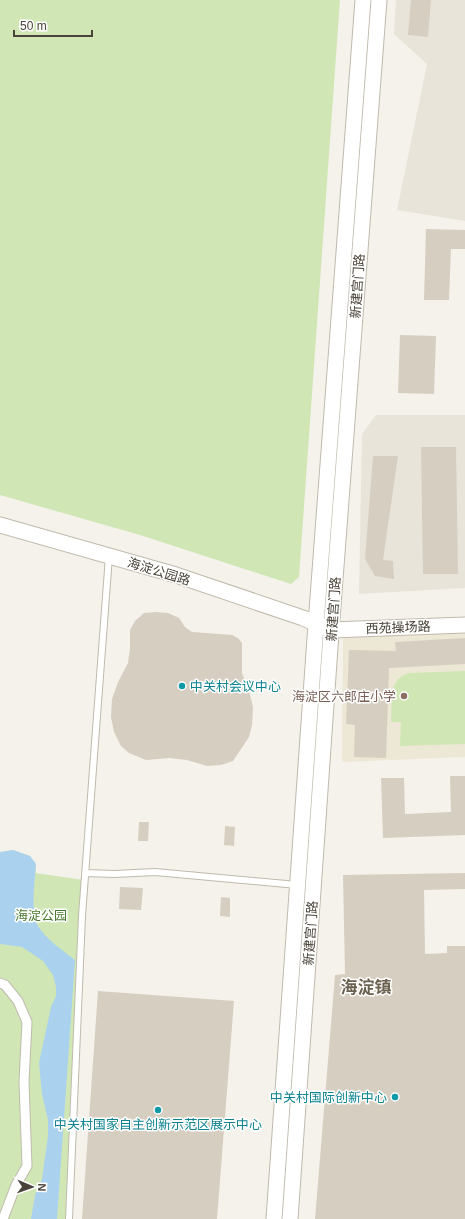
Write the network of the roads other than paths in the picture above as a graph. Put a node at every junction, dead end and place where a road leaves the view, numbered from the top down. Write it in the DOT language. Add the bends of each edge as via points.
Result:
graph roads {
  1 [pos="363,0"];
  2 [pos="379,0"];
  3 [pos="0,524"];
  4 [pos="109,556"];
  5 [pos="465,616"];
  6 [pos="316,624"];
  7 [pos="331,624"];
  8 [pos="465,625"];
  9 [pos="85,873"];
  10 [pos="298,885"];
  11 [pos="0,983"];
  12 [pos="3,1219"];
  13 [pos="69,1219"];
  14 [pos="274,1219"];
  15 [pos="290,1219"];
  1 -- 6 [label="street, 新建宫门路"];
  2 -- 7 [label="street, 新建宫门路"];
  3 -- 4 [label="street, 海淀公园路"];
  4 -- 6 [label="street, 海淀公园路" via="176,575"];
  4 -- 9 [label="lane"];
  5 -- 7 [label="street, 西苑操场路"];
  6 -- 7 [label="street, 海淀公园路"];
  6 -- 10 [label="street, 新建宫门路"];
  7 -- 8 [label="street, 西苑操场路"];
  7 -- 15 [label="street, 新建宫门路"];
  9 -- 10 [label="lane" via="155,872"];
  9 -- 13 [label="lane"];
  10 -- 14 [label="street, 新建宫门路"];
  11 -- 12 [label="street" via="5,985 18,1001 26,1022 24,1082 27,1166 16,1185"];
}
